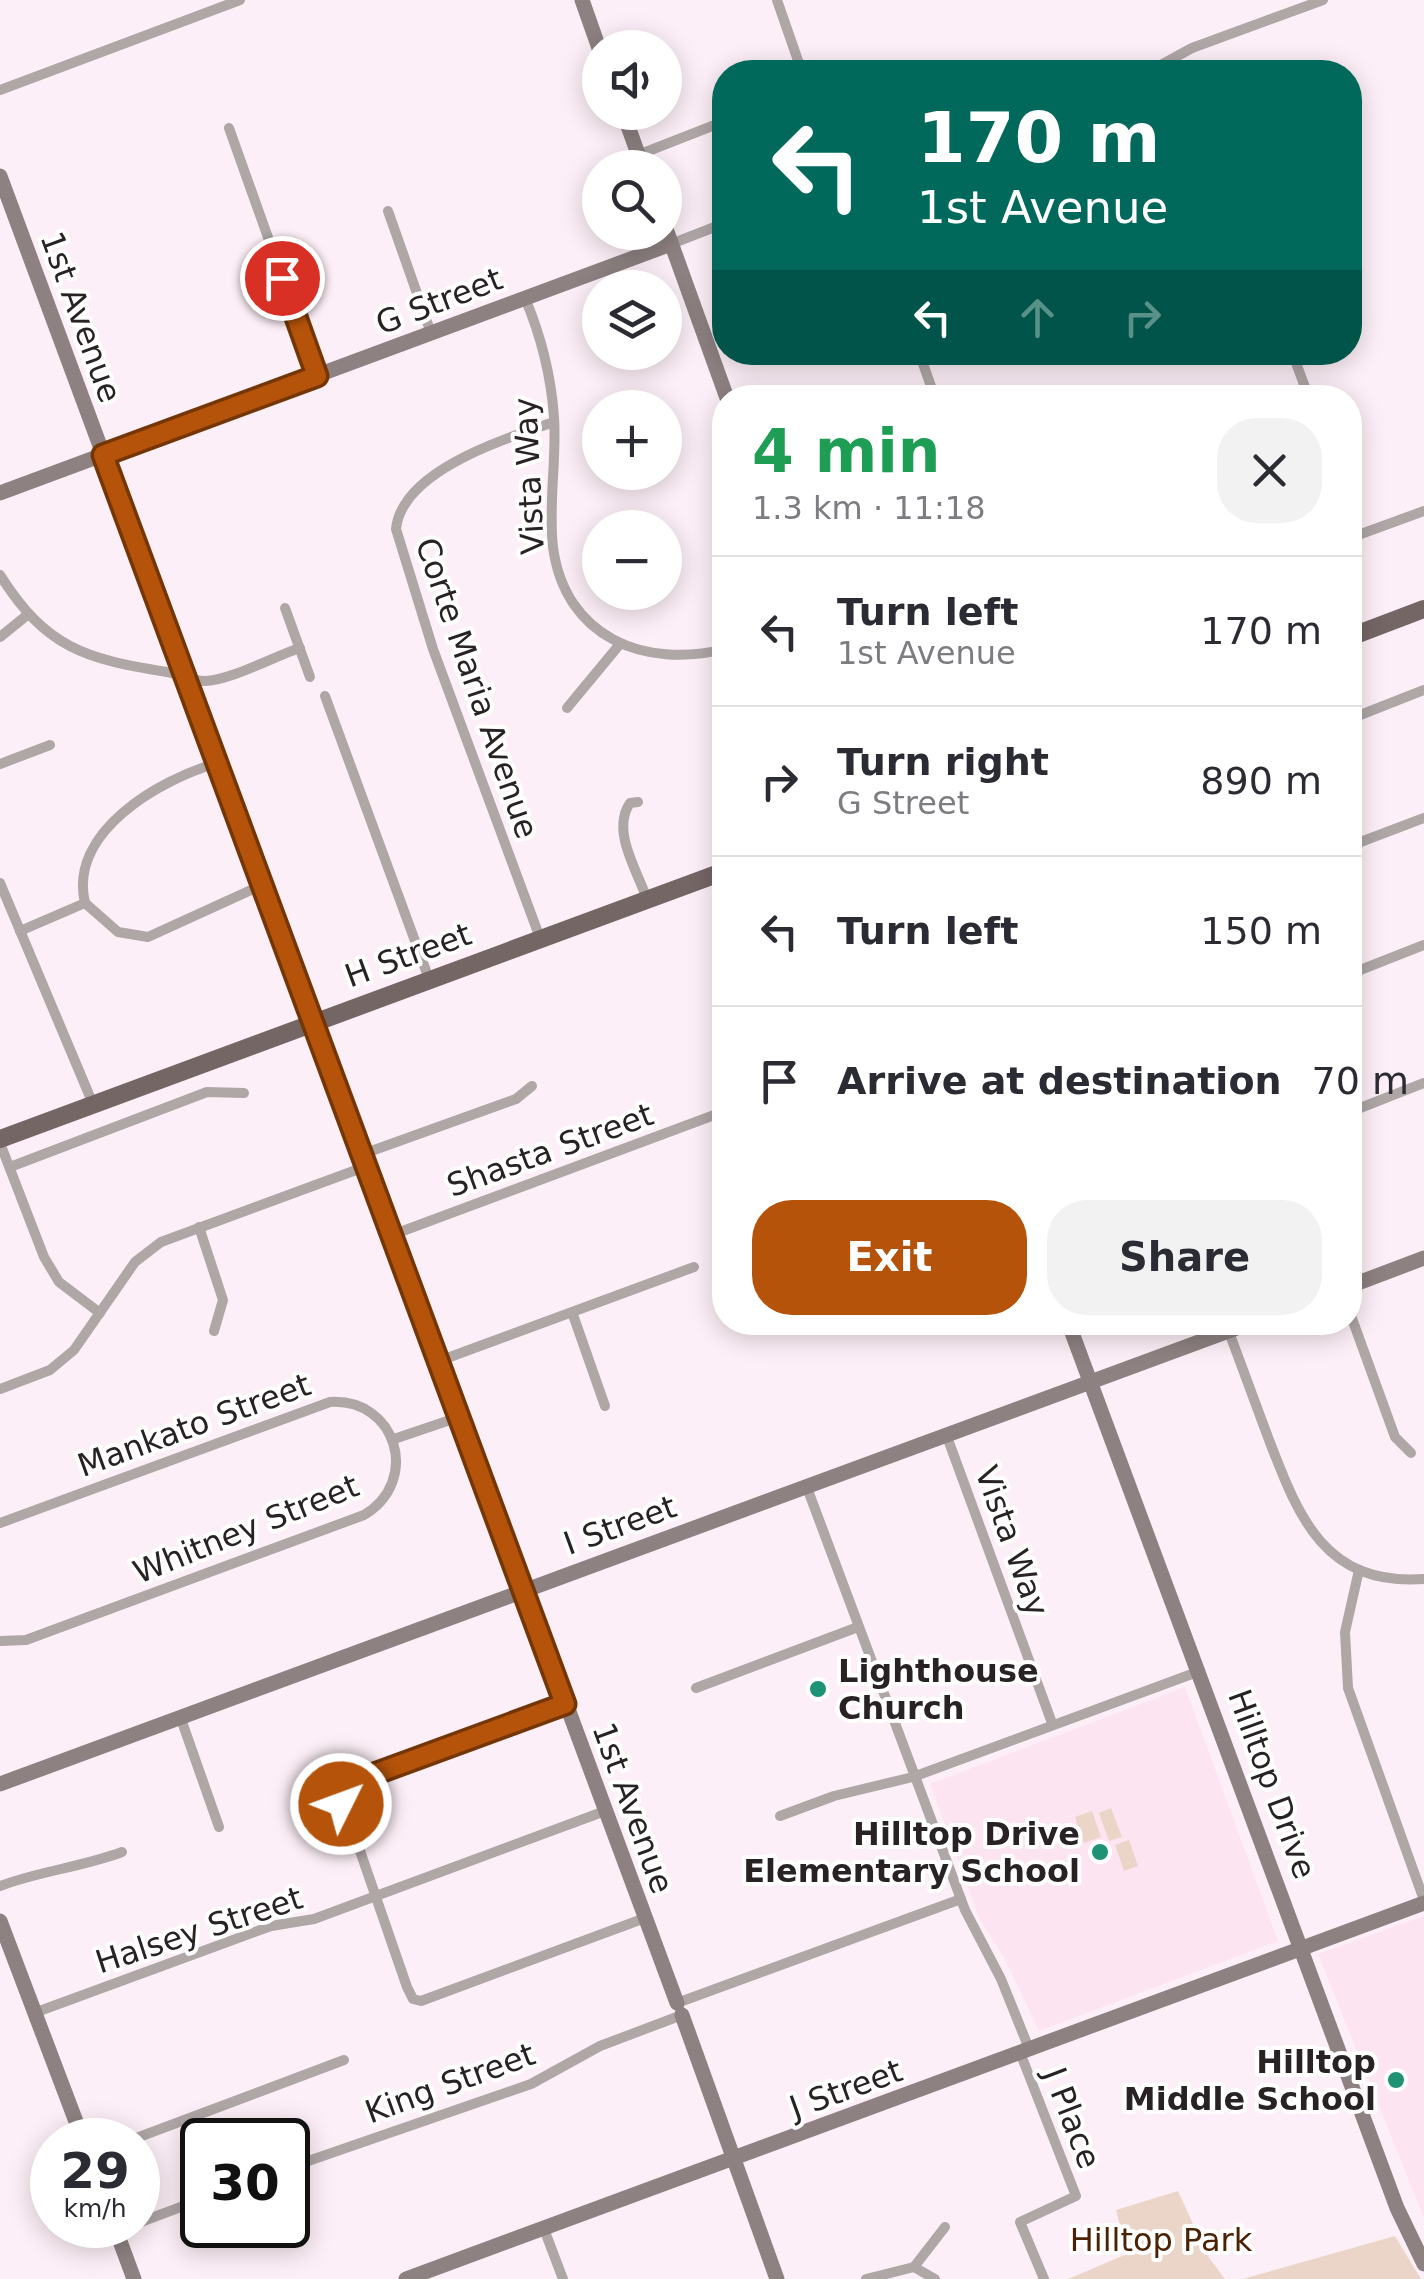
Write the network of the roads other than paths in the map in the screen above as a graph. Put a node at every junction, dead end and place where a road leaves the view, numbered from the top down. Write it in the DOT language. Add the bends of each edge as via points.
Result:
graph roads {
  1 [pos="240,0"];
  2 [pos="582,0"];
  3 [pos="777,0"];
  4 [pos="1302,0"];
  5 [pos="1323,0"];
  6 [pos="1292,12"];
  7 [pos="593,30"];
  8 [pos="798,60"];
  9 [pos="1170,60"];
  10 [pos="0,90"];
  11 [pos="712,127"];
  12 [pos="228,128"];
  13 [pos="664,150"];
  14 [pos="0,176"];
  15 [pos="388,211"];
  16 [pos="712,228"];
  17 [pos="682,240"];
  18 [pos="655,250"];
  19 [pos="673,250"];
  20 [pos="524,298"];
  21 [pos="431,333"];
  22 [pos="712,357"];
  23 [pos="317,376"];
  24 [pos="554,422"];
  25 [pos="103,455"];
  26 [pos="0,493"];
  27 [pos="1424,511"];
  28 [pos="1362,534"];
  29 [pos="0,575"];
  30 [pos="285,608"];
  31 [pos="1424,610"];
  32 [pos="26,616"];
  33 [pos="1362,633"];
  34 [pos="0,637"];
  35 [pos="620,644"];
  36 [pos="300,648"];
  37 [pos="712,651"];
  38 [pos="310,677"];
  39 [pos="185,678"];
  40 [pos="1424,690"];
  41 [pos="325,696"];
  42 [pos="568,708"];
  43 [pos="1362,714"];
  44 [pos="50,745"];
  45 [pos="0,764"];
  46 [pos="217,764"];
  47 [pos="638,802"];
  48 [pos="1424,818"];
  49 [pos="1362,841"];
  50 [pos="712,876"];
  51 [pos="0,882"];
  52 [pos="262,884"];
  53 [pos="647,900"];
  54 [pos="85,903"];
  55 [pos="20,931"];
  56 [pos="540,938"];
  57 [pos="1424,945"];
  58 [pos="1362,969"];
  59 [pos="429,979"];
  60 [pos="314,1022"];
  61 [pos="1424,1083"];
  62 [pos="532,1086"];
  63 [pos="244,1092"];
  64 [pos="93,1104"];
  65 [pos="1362,1107"];
  66 [pos="712,1116"];
  67 [pos="0,1141"];
  68 [pos="365,1160"];
  69 [pos="10,1167"];
  70 [pos="199,1227"];
  71 [pos="392,1235"];
  72 [pos="1424,1258"];
  73 [pos="694,1267"];
  74 [pos="1362,1281"];
  75 [pos="572,1312"];
  76 [pos="100,1313"];
  77 [pos="214,1330"];
  78 [pos="1073,1335"];
  79 [pos="1221,1335"];
  80 [pos="1230,1335"];
  81 [pos="1358,1335"];
  82 [pos="439,1361"];
  83 [pos="1091,1383"];
  84 [pos="0,1388"];
  85 [pos="605,1406"];
  86 [pos="459,1417"];
  87 [pos="946,1434"];
  88 [pos="394,1439"];
  89 [pos="1410,1453"];
  90 [pos="806,1485"];
  91 [pos="0,1523"];
  92 [pos="1359,1570"];
  93 [pos="1424,1579"];
  94 [pos="524,1590"];
  95 [pos="858,1627"];
  96 [pos="0,1641"];
  97 [pos="1201,1670"];
  98 [pos="696,1688"];
  99 [pos="565,1704"];
  100 [pos="181,1719"];
  101 [pos="1052,1723"];
  102 [pos="913,1777"];
  103 [pos="0,1784"];
  104 [pos="605,1810"];
  105 [pos="780,1816"];
  106 [pos="219,1827"];
  107 [pos="122,1852"];
  108 [pos="0,1886"];
  109 [pos="374,1896"];
  110 [pos="961,1900"];
  111 [pos="1424,1902"];
  112 [pos="645,1918"];
  113 [pos="0,1922"];
  114 [pos="1304,1949"];
  115 [pos="679,2009"];
  116 [pos="34,2012"];
  117 [pos="1025,2054"];
  118 [pos="344,2060"];
  119 [pos="75,2118"];
  120 [pos="160,2129"];
  121 [pos="733,2159"];
  122 [pos="310,2160"];
  123 [pos="945,2227"];
  124 [pos="544,2229"];
  125 [pos="129,2248"];
  126 [pos="1424,2264"];
  127 [pos="914,2267"];
  128 [pos="134,2279"];
  129 [pos="406,2279"];
  130 [pos="563,2279"];
  131 [pos="777,2279"];
  132 [pos="866,2279"];
  133 [pos="935,2279"];
  134 [pos="1044,2279"];
  1 -- 10 [label="street"];
  2 -- 7 [label="street"];
  3 -- 8 [label="street"];
  4 -- 6 [label="street"];
  5 -- 6 [label="street"];
  6 -- 9 [label="street"];
  11 -- 13 [label="street"];
  12 -- 23 [label="street"];
  14 -- 25 [label="street, 1st Avenue"];
  15 -- 21 [label="street"];
  16 -- 17 [label="street"];
  18 -- 20 [label="street, G Street"];
  19 -- 22 [label="street"];
  20 -- 21 [label="street, G Street"];
  20 -- 24 [label="street, Vista Way" via="545,355"];
  21 -- 23 [label="street, G Street"];
  23 -- 25 [label="street, G Street"];
  24 -- 35 [label="street, Vista Way" via="556,558 578,608"];
  24 -- 56 [label="street, Corte Maria Avenue" via="475,450 410,496 396,529"];
  25 -- 26 [label="street, G Street"];
  25 -- 39 [label="street, 1st Avenue"];
  27 -- 28 [label="street"];
  29 -- 32 [label="street"];
  30 -- 36 [label="street"];
  31 -- 33 [label="main road"];
  32 -- 34 [label="street"];
  32 -- 39 [label="street" via="93,657"];
  35 -- 37 [label="street, Vista Way" via="666,657"];
  35 -- 42 [label="street"];
  36 -- 38 [label="street"];
  36 -- 39 [label="street" via="206,682"];
  39 -- 46 [label="street, 1st Avenue"];
  40 -- 43 [label="street"];
  41 -- 59 [label="street"];
  44 -- 45 [label="street"];
  46 -- 52 [label="street, 1st Avenue"];
  46 -- 54 [label="street" via="155,792 100,835 84,864"];
  47 -- 53 [label="street" via="620,817 621,830"];
  48 -- 49 [label="street"];
  50 -- 53 [label="main road, H Street"];
  51 -- 55 [label="street"];
  52 -- 54 [label="street" via="148,937 118,932"];
  52 -- 60 [label="street, 1st Avenue"];
  53 -- 56 [label="main road, H Street"];
  54 -- 55 [label="street"];
  55 -- 64 [label="street"];
  56 -- 59 [label="main road, H Street"];
  57 -- 58 [label="street"];
  59 -- 60 [label="main road, H Street"];
  60 -- 64 [label="main road, H Street"];
  60 -- 68 [label="street, 1st Avenue"];
  61 -- 65 [label="street"];
  62 -- 68 [label="street" via="516,1099"];
  63 -- 69 [label="street" via="207,1092"];
  64 -- 67 [label="main road, H Street"];
  66 -- 71 [label="street, Shasta Street"];
  67 -- 69 [label="street"];
  68 -- 70 [label="street"];
  68 -- 71 [label="street, 1st Avenue"];
  69 -- 76 [label="street" via="59,1282"];
  70 -- 76 [label="street" via="161,1242 135,1262"];
  70 -- 77 [label="street" via="223,1300"];
  71 -- 82 [label="street, 1st Avenue"];
  72 -- 74 [label="street"];
  73 -- 75 [label="street"];
  75 -- 82 [label="street"];
  75 -- 85 [label="street"];
  76 -- 84 [label="street" via="78,1346 50,1370"];
  78 -- 83 [label="street, Hilltop Drive"];
  79 -- 83 [label="street, I Street"];
  80 -- 92 [label="street" via="1299,1516 1324,1546"];
  81 -- 89 [label="street" via="1395,1437"];
  82 -- 86 [label="street, 1st Avenue"];
  83 -- 87 [label="street, I Street"];
  83 -- 97 [label="street, Hilltop Drive"];
  86 -- 88 [label="street"];
  86 -- 94 [label="street, 1st Avenue"];
  87 -- 90 [label="street, I Street"];
  87 -- 101 [label="street, Vista Way"];
  88 -- 91 [label="street, Mankato Street" via="372,1412 330,1402"];
  88 -- 96 [label="street, Whitney Street" via="391,1487 364,1515 26,1640"];
  90 -- 94 [label="street, I Street"];
  90 -- 95 [label="street"];
  92 -- 93 [label="street"];
  92 -- 111 [label="street" via="1344,1632 1348,1688"];
  94 -- 99 [label="street, 1st Avenue"];
  94 -- 100 [label="street, I Street"];
  95 -- 98 [label="street"];
  95 -- 102 [label="street"];
  97 -- 101 [label="street"];
  97 -- 114 [label="street, Hilltop Drive"];
  99 -- 104 [label="street, 1st Avenue"];
  99 -- 109 [label="street" via="358,1780 340,1794"];
  100 -- 103 [label="street, I Street"];
  100 -- 106 [label="street"];
  101 -- 102 [label="street"];
  102 -- 105 [label="street"];
  102 -- 110 [label="street"];
  104 -- 109 [label="street, Halsey Street"];
  104 -- 112 [label="street, 1st Avenue"];
  107 -- 108 [label="street"];
  109 -- 112 [label="street" via="413,1999 437,1996"];
  109 -- 116 [label="street, Halsey Street"];
  110 -- 115 [label="street, King Street"];
  110 -- 117 [label="street" via="1002,1979"];
  111 -- 114 [label="street, J Street"];
  112 -- 115 [label="street, 1st Avenue"];
  113 -- 116 [label="street"];
  114 -- 117 [label="street, J Street"];
  114 -- 126 [label="street, Hilltop Drive" via="1397,2208"];
  115 -- 121 [label="street, 1st Avenue"];
  115 -- 122 [label="street, King Street" via="530,2084"];
  116 -- 119 [label="street"];
  117 -- 121 [label="street, J Street"];
  117 -- 134 [label="street, J Place" via="1076,2196 1020,2222"];
  118 -- 120 [label="street"];
  121 -- 124 [label="street, J Street"];
  121 -- 131 [label="street, 1st Avenue"];
  123 -- 127 [label="street"];
  124 -- 129 [label="street, J Street"];
  124 -- 130 [label="street"];
  125 -- 128 [label="street"];
  127 -- 132 [label="street"];
  127 -- 133 [label="street"];
}
